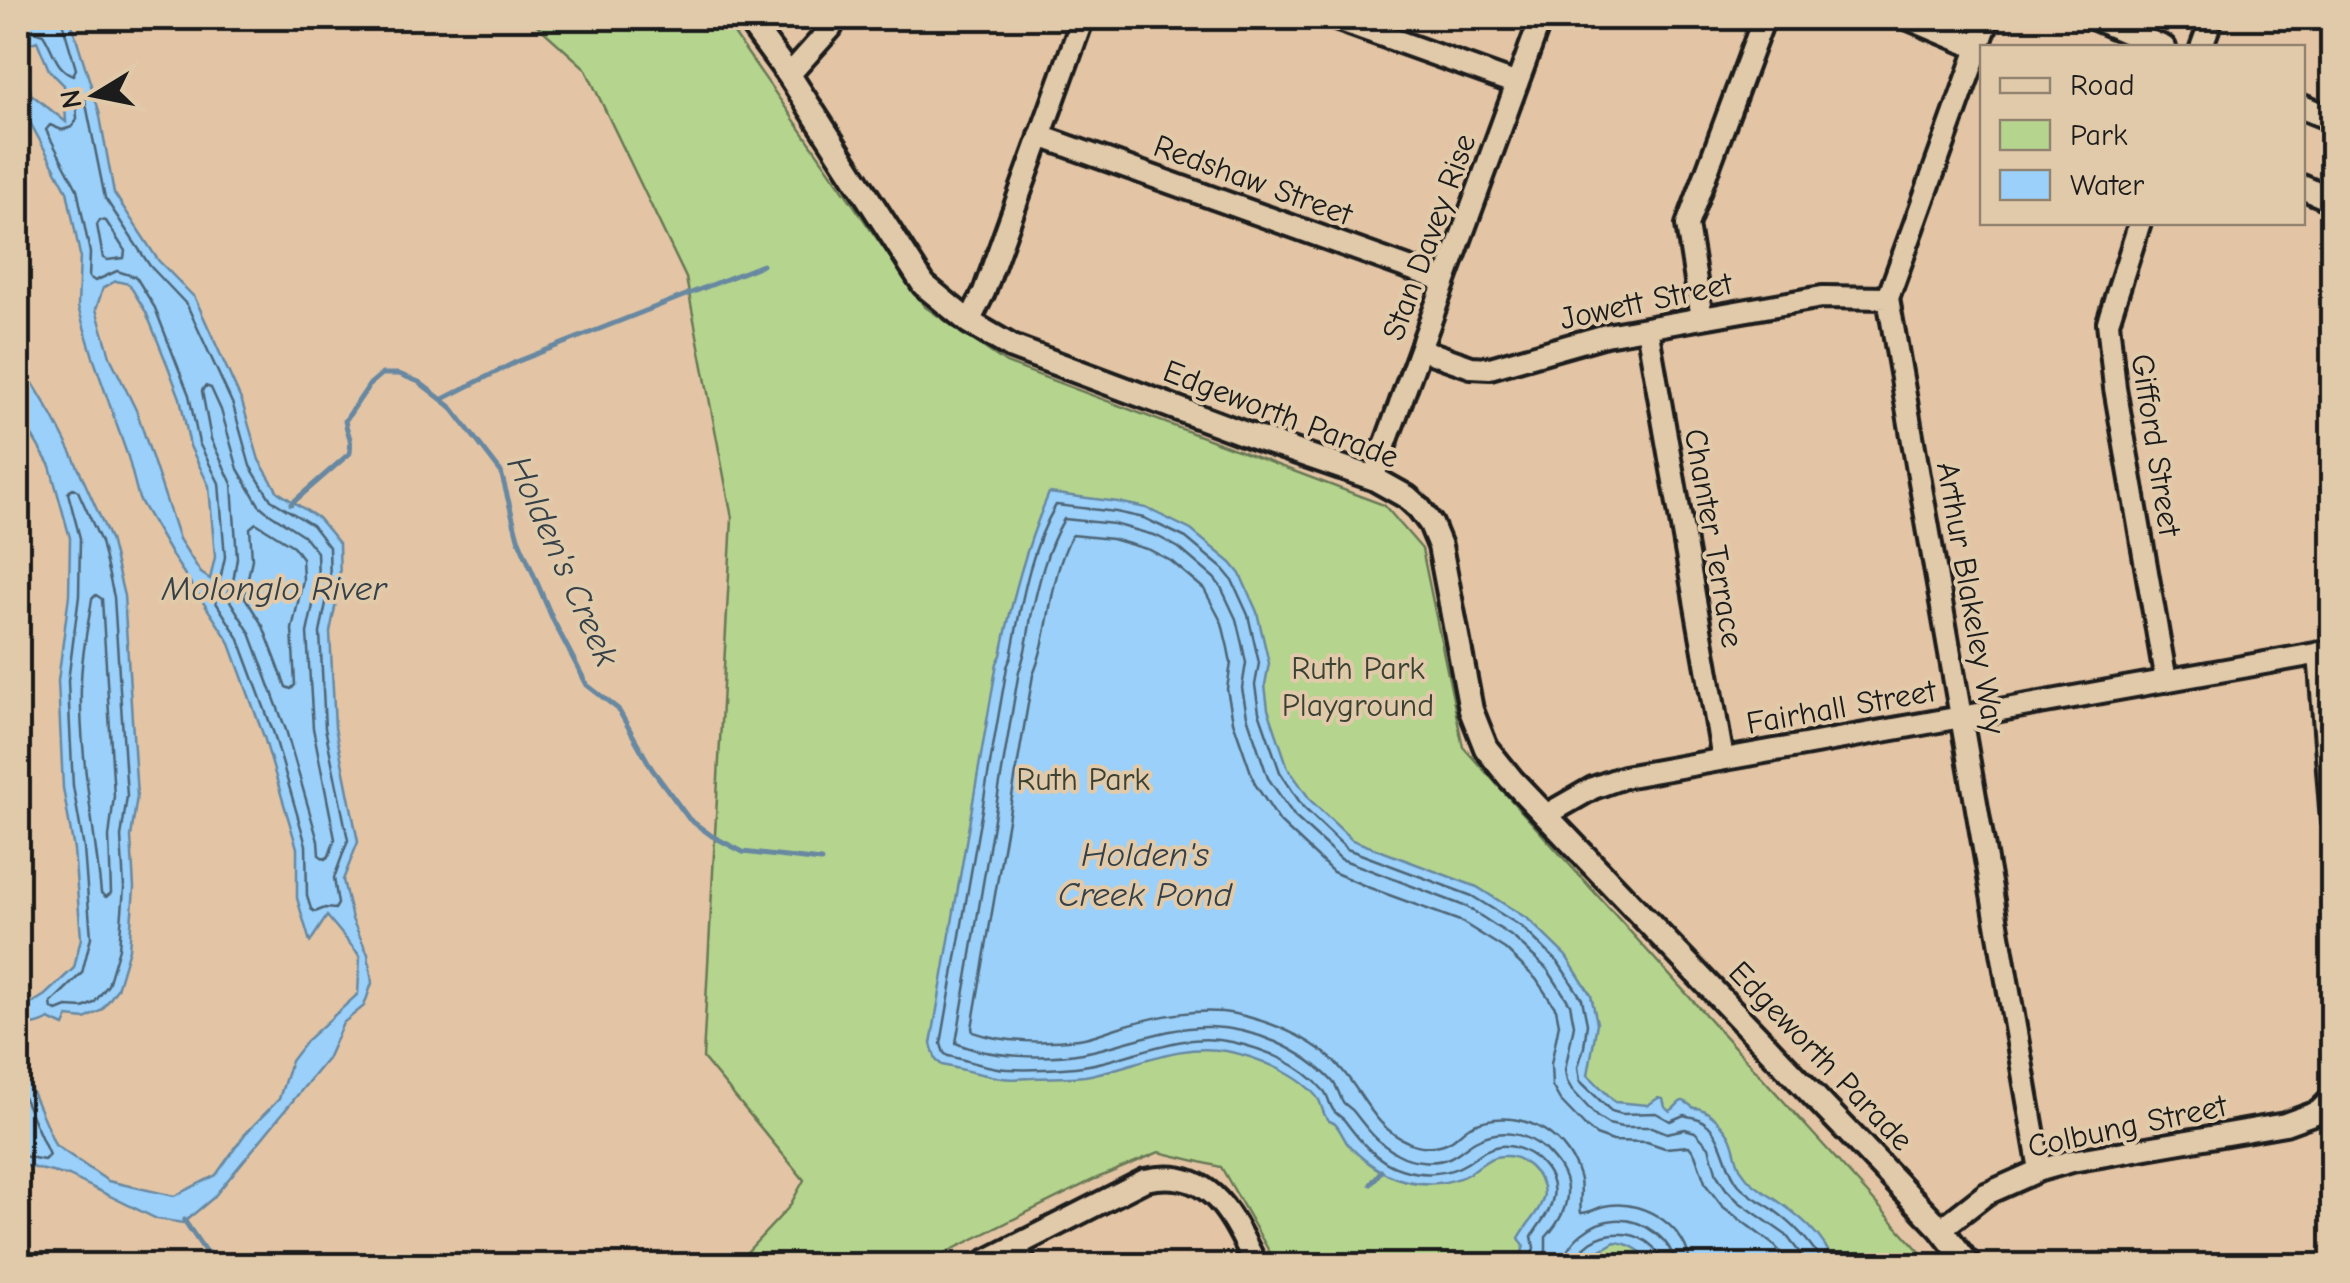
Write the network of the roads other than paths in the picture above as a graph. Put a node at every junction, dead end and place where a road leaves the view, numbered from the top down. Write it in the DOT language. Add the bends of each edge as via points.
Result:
graph roads {
  1 [pos="747,18"];
  2 [pos="835,18"];
  3 [pos="1083,18"];
  4 [pos="1333,18"];
  5 [pos="1541,18"];
  6 [pos="1764,18"];
  7 [pos="1909,18"];
  8 [pos="1989,18"];
  9 [pos="2095,18"];
  10 [pos="2212,18"];
  11 [pos="1981,45"];
  12 [pos="2157,45"];
  13 [pos="2202,45"];
  14 [pos="1980,48"];
  15 [pos="789,75"];
  16 [pos="1516,84"];
  17 [pos="2305,107"];
  18 [pos="2332,120"];
  19 [pos="1040,136"];
  20 [pos="2305,188"];
  21 [pos="2332,200"];
  22 [pos="2139,225"];
  23 [pos="1445,281"];
  24 [pos="1888,298"];
  25 [pos="1702,318"];
  26 [pos="969,322"];
  27 [pos="1647,328"];
  28 [pos="1420,349"];
  29 [pos="1373,478"];
  30 [pos="2326,652"];
  31 [pos="2166,680"];
  32 [pos="1961,717"];
  33 [pos="1722,759"];
  34 [pos="1546,815"];
  35 [pos="2332,820"];
  36 [pos="2332,1098"];
  37 [pos="2040,1170"];
  38 [pos="1940,1229"];
  39 [pos="1016,1246"];
  40 [pos="976,1266"];
  41 [pos="1026,1266"];
  42 [pos="1257,1266"];
  43 [pos="1970,1266"];
  1 -- 15 [label="street, Edgeworth Parade"];
  2 -- 15 [label="street"];
  3 -- 19 [label="street"];
  4 -- 16 [label="street"];
  5 -- 16 [label="street, Stan Davey Rise"];
  6 -- 25 [label="street" via="1687,224"];
  7 -- 14 [label="street"];
  8 -- 11 [label="street, Arthur Blakeley Way"];
  9 -- 12 [label="street"];
  10 -- 13 [label="street"];
  14 -- 24 [label="street, Arthur Blakeley Way"];
  15 -- 26 [label="street, Edgeworth Parade" via="924,285"];
  16 -- 23 [label="street, Stan Davey Rise"];
  17 -- 18 [label="street"];
  19 -- 23 [label="street, Redshaw Street"];
  19 -- 26 [label="street"];
  20 -- 21 [label="street"];
  22 -- 31 [label="street, Gifford Street" via="2108,322"];
  23 -- 28 [label="street, Stan Davey Rise"];
  24 -- 25 [label="street, Jowett Street" via="1822,297"];
  24 -- 32 [label="street, Arthur Blakeley Way"];
  25 -- 27 [label="street, Jowett Street"];
  26 -- 29 [label="street, Edgeworth Parade" via="1012,347"];
  27 -- 28 [label="street, Jowett Street" via="1490,368"];
  27 -- 33 [label="street, Chanter Terrace"];
  28 -- 29 [label="street, Stan Davey Rise"];
  29 -- 34 [label="street, Edgeworth Parade" via="1432,524 1476,728"];
  30 -- 31 [label="street, Fairhall Street"];
  30 -- 35 [label="street"];
  31 -- 32 [label="street, Fairhall Street"];
  32 -- 33 [label="street, Fairhall Street"];
  32 -- 37 [label="street, Arthur Blakeley Way"];
  33 -- 34 [label="street, Fairhall Street" via="1610,780"];
  34 -- 38 [label="street, Edgeworth Parade"];
  36 -- 37 [label="street, Colbung Street" via="2318,1112 2284,1124"];
  37 -- 38 [label="street, Colbung Street" via="1986,1194"];
  38 -- 43 [label="street, Edgeworth Parade"];
  39 -- 40 [label="street"];
  39 -- 41 [label="street"];
  39 -- 42 [label="street" via="1145,1180 1179,1178 1218,1198"];
}
